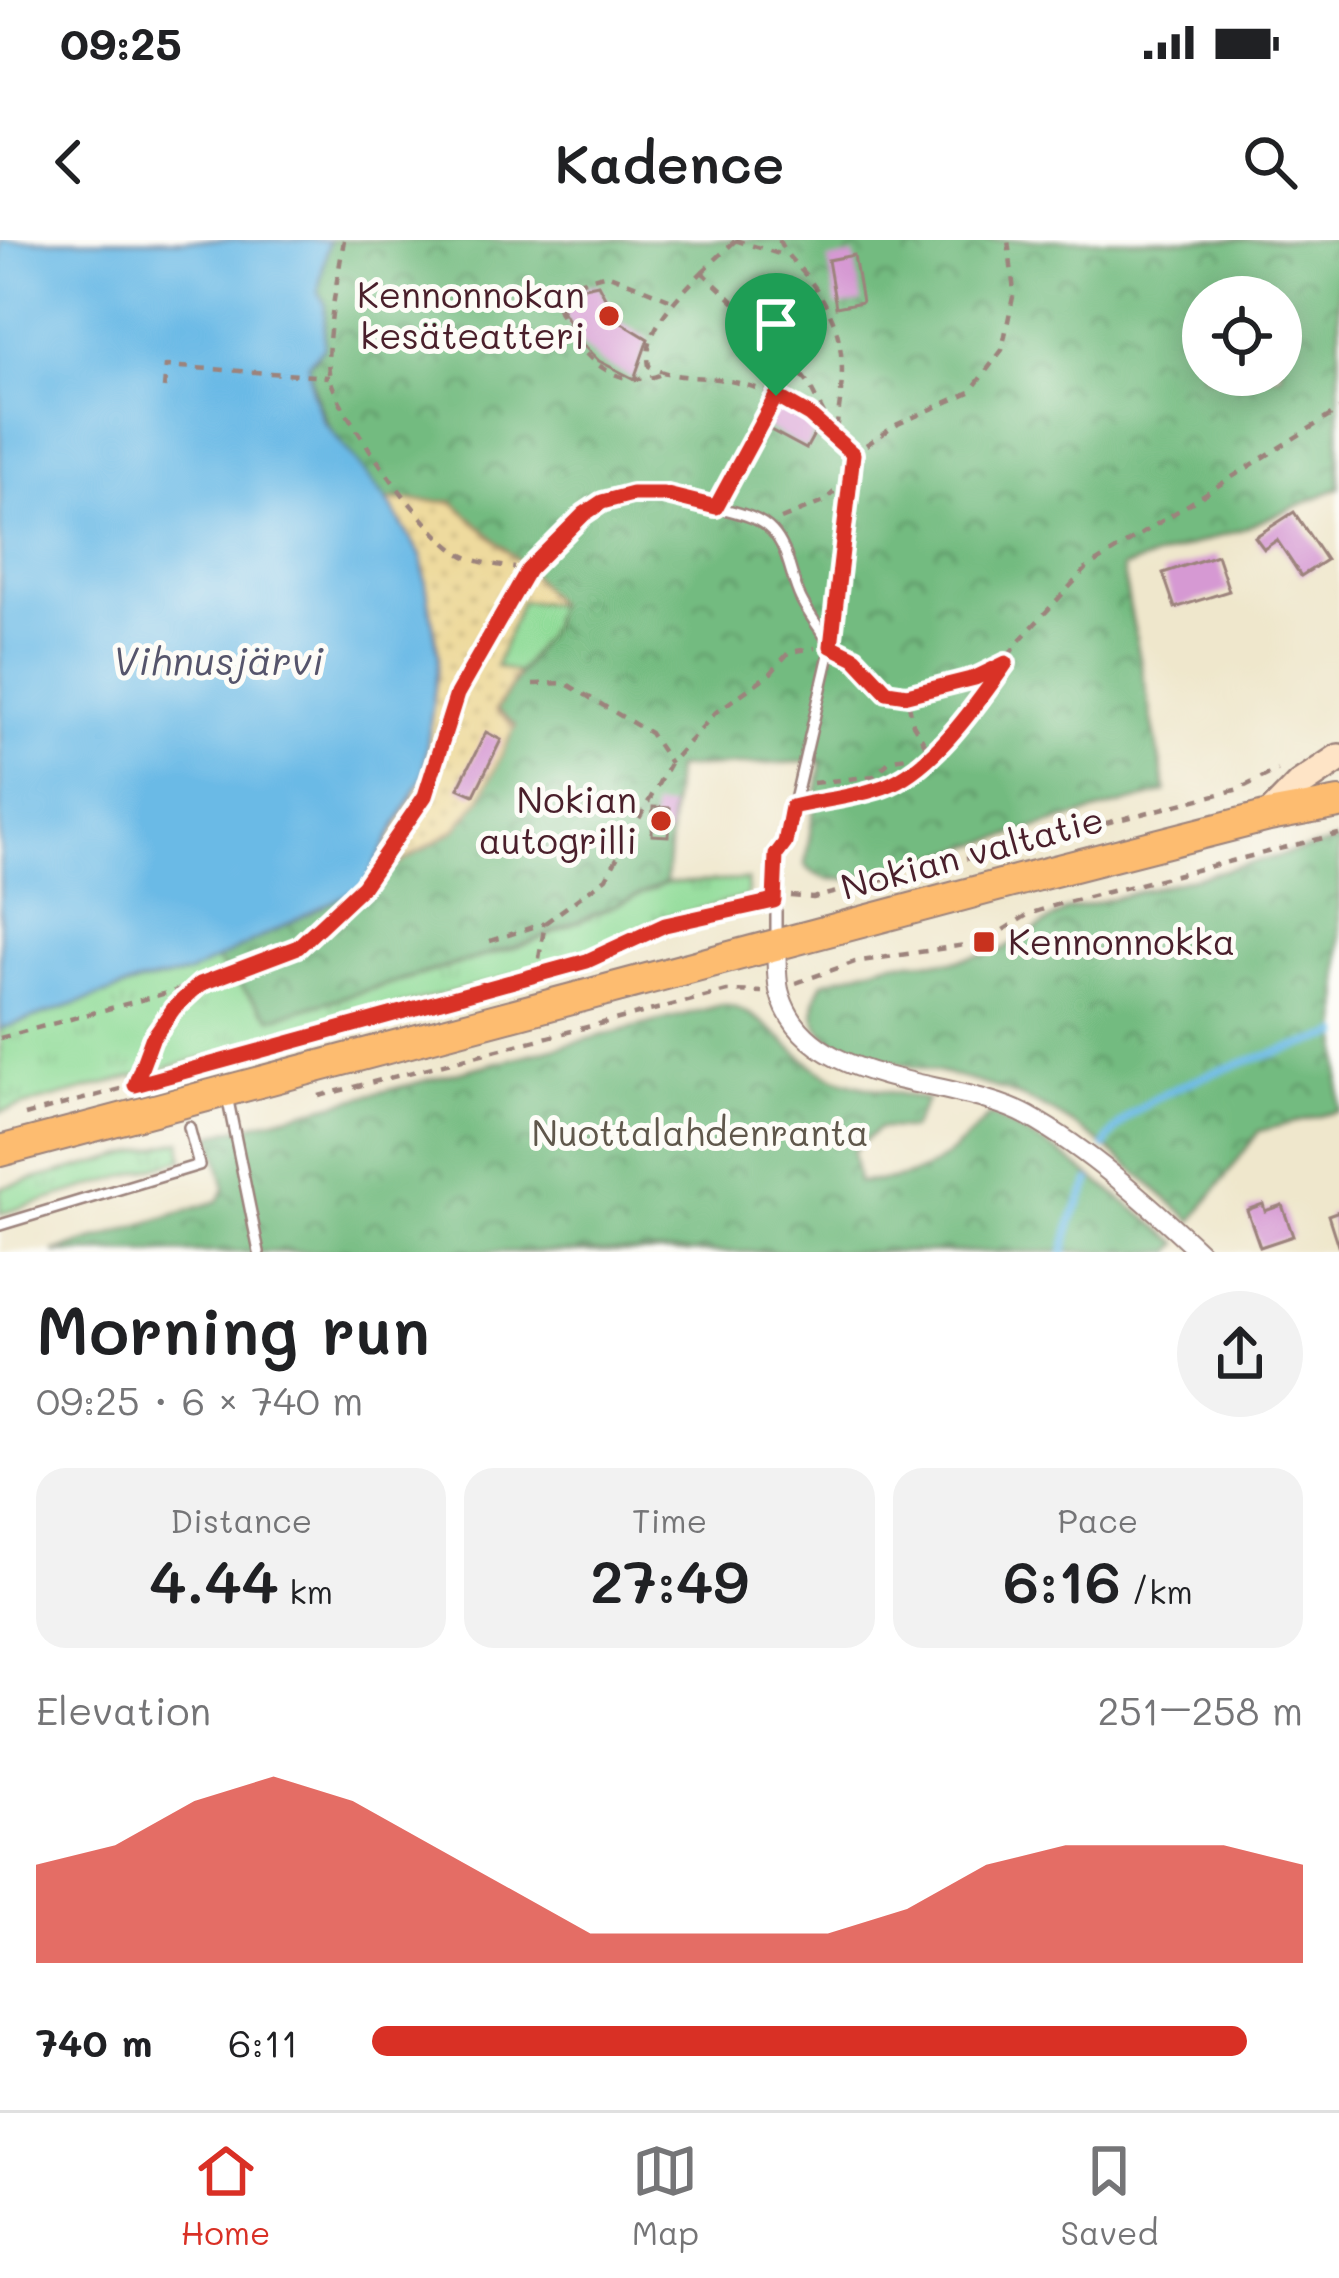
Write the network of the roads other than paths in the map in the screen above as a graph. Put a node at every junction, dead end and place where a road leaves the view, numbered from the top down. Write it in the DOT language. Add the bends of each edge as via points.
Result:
graph roads {
  1 [pos="853,454"];
  2 [pos="528,570"];
  3 [pos="831,646"];
  4 [pos="1339,758"];
  5 [pos="1339,802"];
  6 [pos="1269,816"];
  7 [pos="776,944"];
  8 [pos="226,1090"];
  9 [pos="189,1127"];
  10 [pos="0,1150"];
  11 [pos="0,1225"];
  12 [pos="259,1252"];
  13 [pos="1200,1252"];
  1 -- 3 [label="lane"];
  2 -- 3 [label="lane" via="602,502 663,494 716,507 764,523"];
  3 -- 7 [label="lane" via="776,855"];
  4 -- 6 [label="main road"];
  5 -- 6 [label="main road, Nokian valtatie"];
  6 -- 7 [label="main road, Nokian valtatie"];
  7 -- 8 [label="main road, Nokian valtatie"];
  7 -- 13 [label="street" via="779,987 803,1034 823,1050 860,1069 978,1096 1031,1118 1145,1200"];
  8 -- 10 [label="main road, Nokian valtatie"];
  8 -- 12 [label="lane"];
  9 -- 11 [label="lane" via="199,1165"];
}
